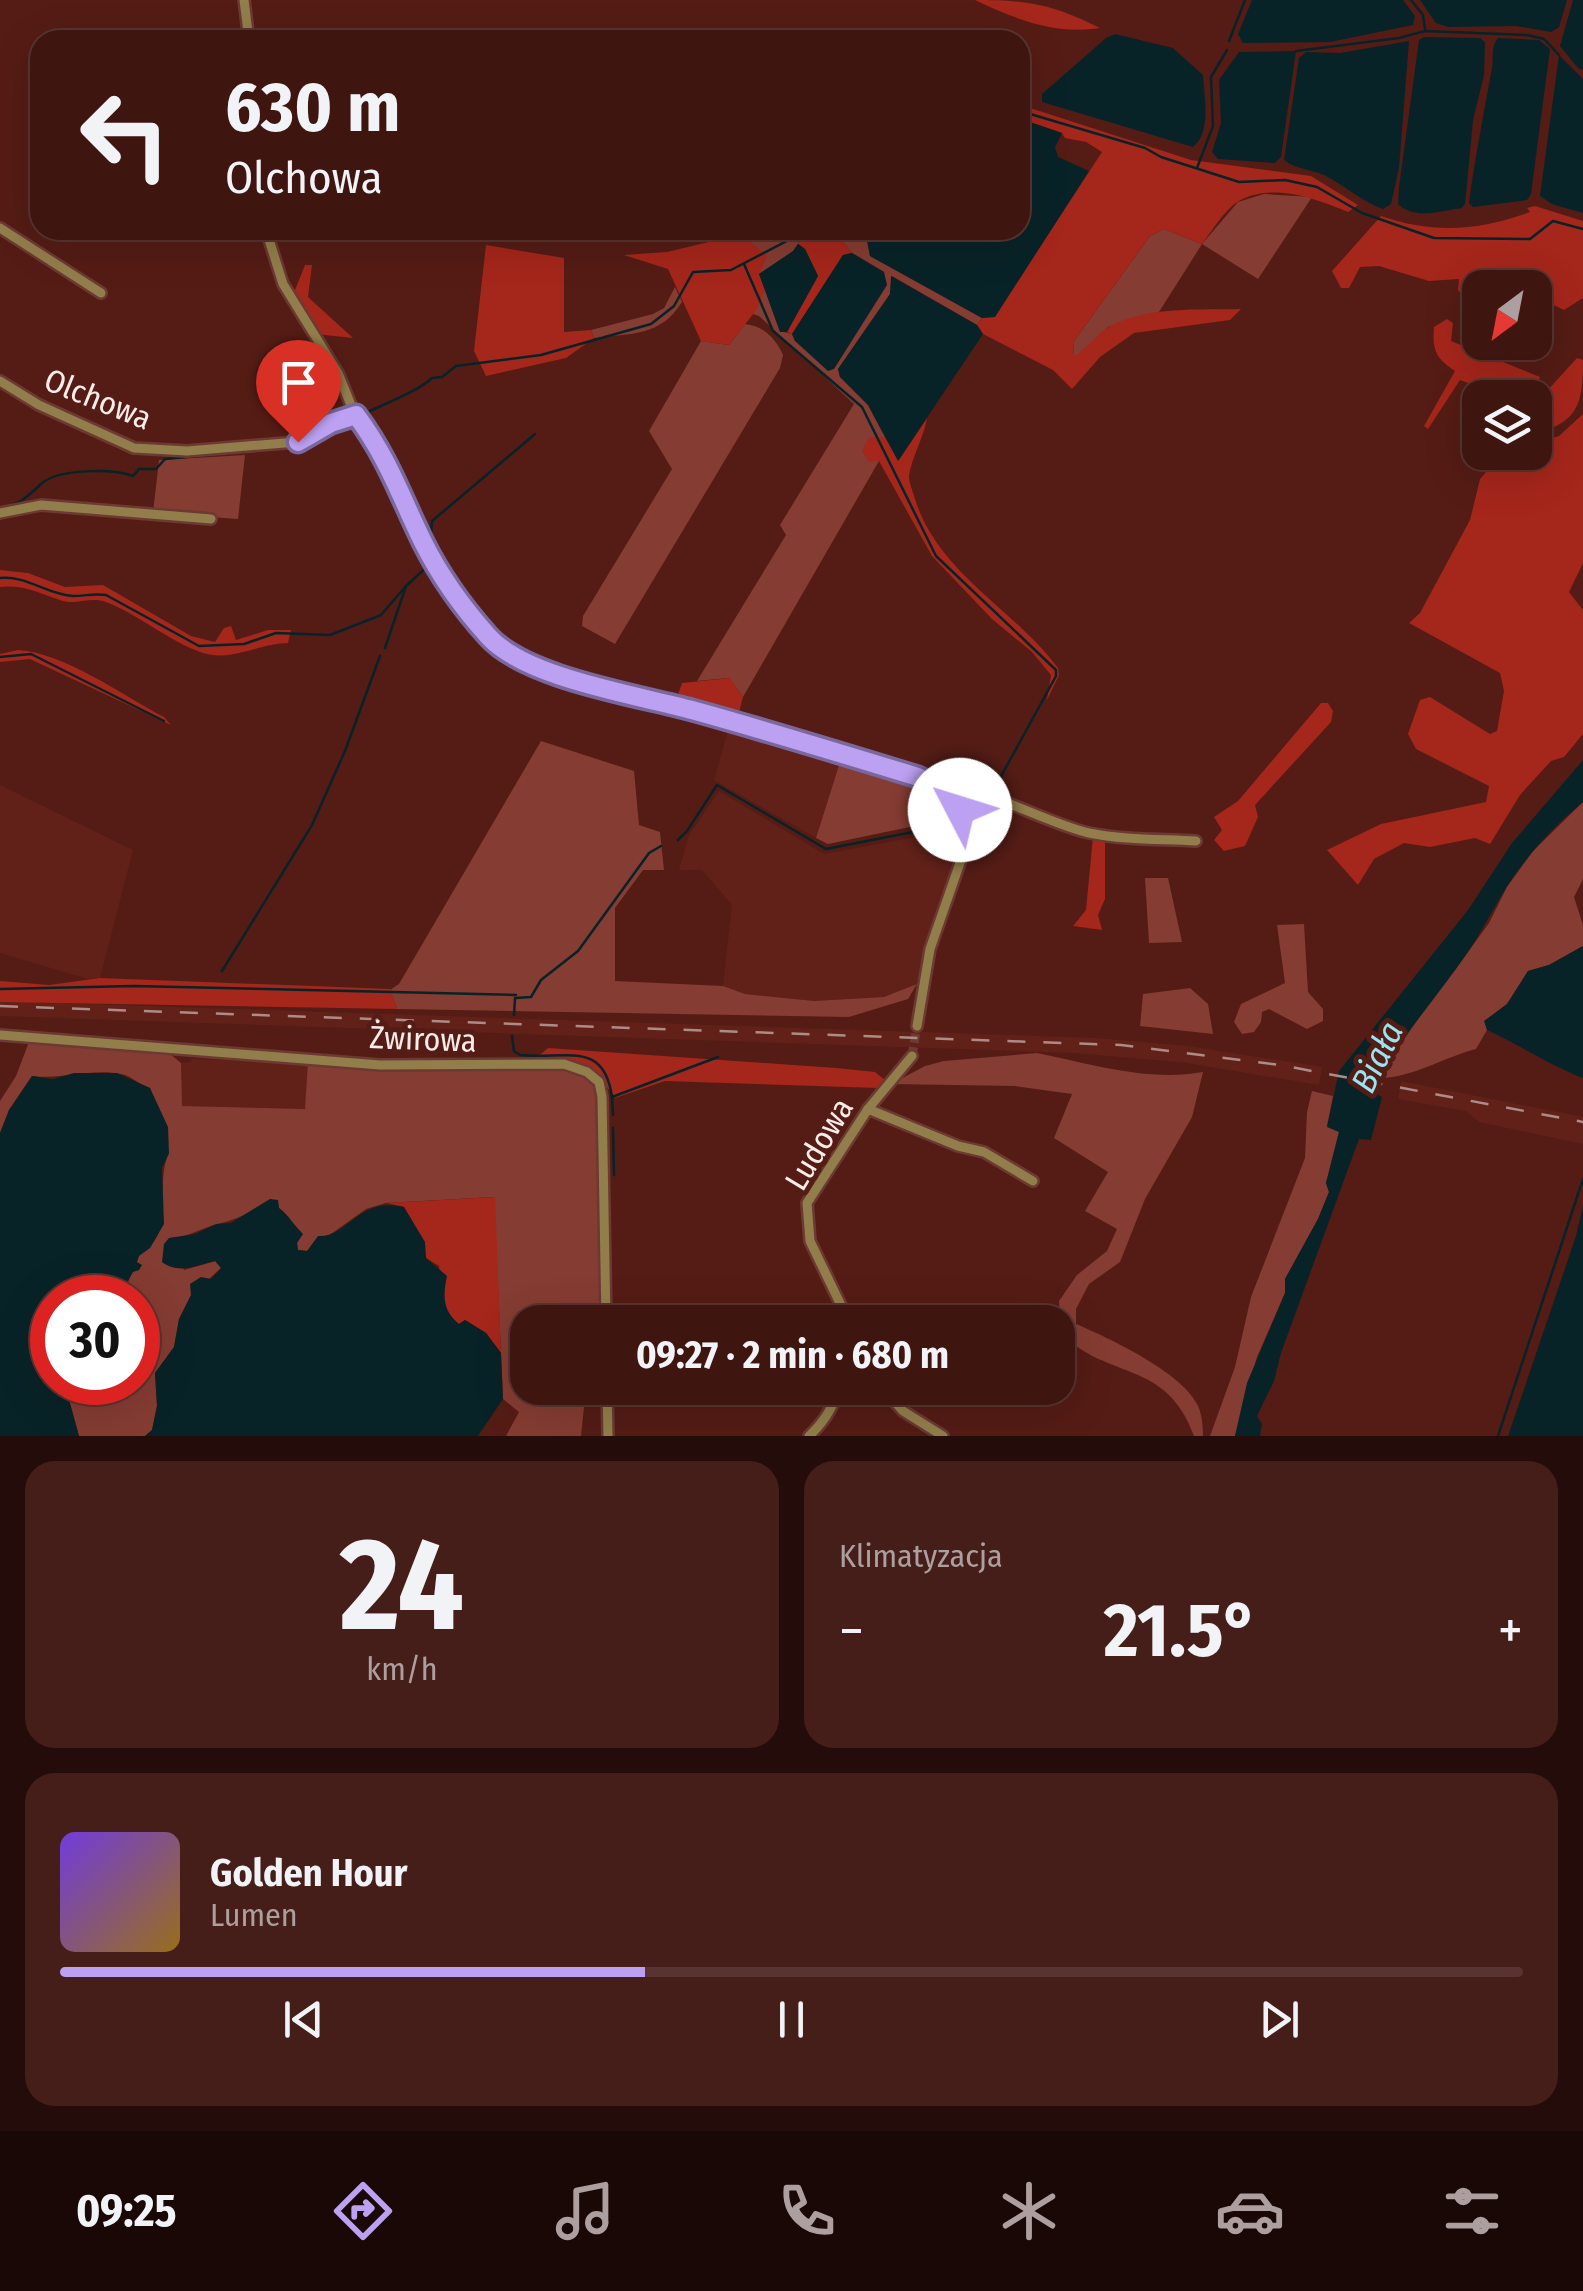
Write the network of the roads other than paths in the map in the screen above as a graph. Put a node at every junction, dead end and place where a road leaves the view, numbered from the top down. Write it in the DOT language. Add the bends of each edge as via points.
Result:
graph roads {
  1 [pos="244,0"];
  2 [pos="248,30"];
  3 [pos="0,228"];
  4 [pos="269,240"];
  5 [pos="101,292"];
  6 [pos="0,381"];
  7 [pos="356,415"];
  8 [pos="0,512"];
  9 [pos="211,519"];
  10 [pos="935,784"];
  11 [pos="1196,840"];
  12 [pos="917,1026"];
  13 [pos="0,1035"];
  14 [pos="912,1056"];
  15 [pos="868,1109"];
  16 [pos="1034,1181"];
  17 [pos="606,1305"];
  18 [pos="841,1305"];
  19 [pos="607,1405"];
  20 [pos="833,1405"];
  21 [pos="897,1405"];
  22 [pos="608,1436"];
  23 [pos="809,1436"];
  24 [pos="943,1436"];
  1 -- 2 [label="street"];
  3 -- 5 [label="street"];
  4 -- 7 [label="street" via="283,284 338,372"];
  6 -- 7 [label="street, Olchowa" via="134,448 298,442"];
  7 -- 10 [label="street" via="381,449 424,544 460,603 492,640 524,661"];
  8 -- 9 [label="street" via="41,505"];
  10 -- 11 [label="street" via="1089,833"];
  10 -- 12 [label="street" via="960,810 966,832 930,950"];
  13 -- 17 [label="street, Żwirowa" via="380,1065 564,1064 588,1072 600,1082 602,1097"];
  14 -- 15 [label="street, Ludowa"];
  15 -- 16 [label="street" via="984,1152"];
  15 -- 18 [label="street, Ludowa" via="810,1195 806,1212 810,1241"];
  19 -- 22 [label="street"];
  20 -- 23 [label="street"];
  21 -- 24 [label="street"];
}
